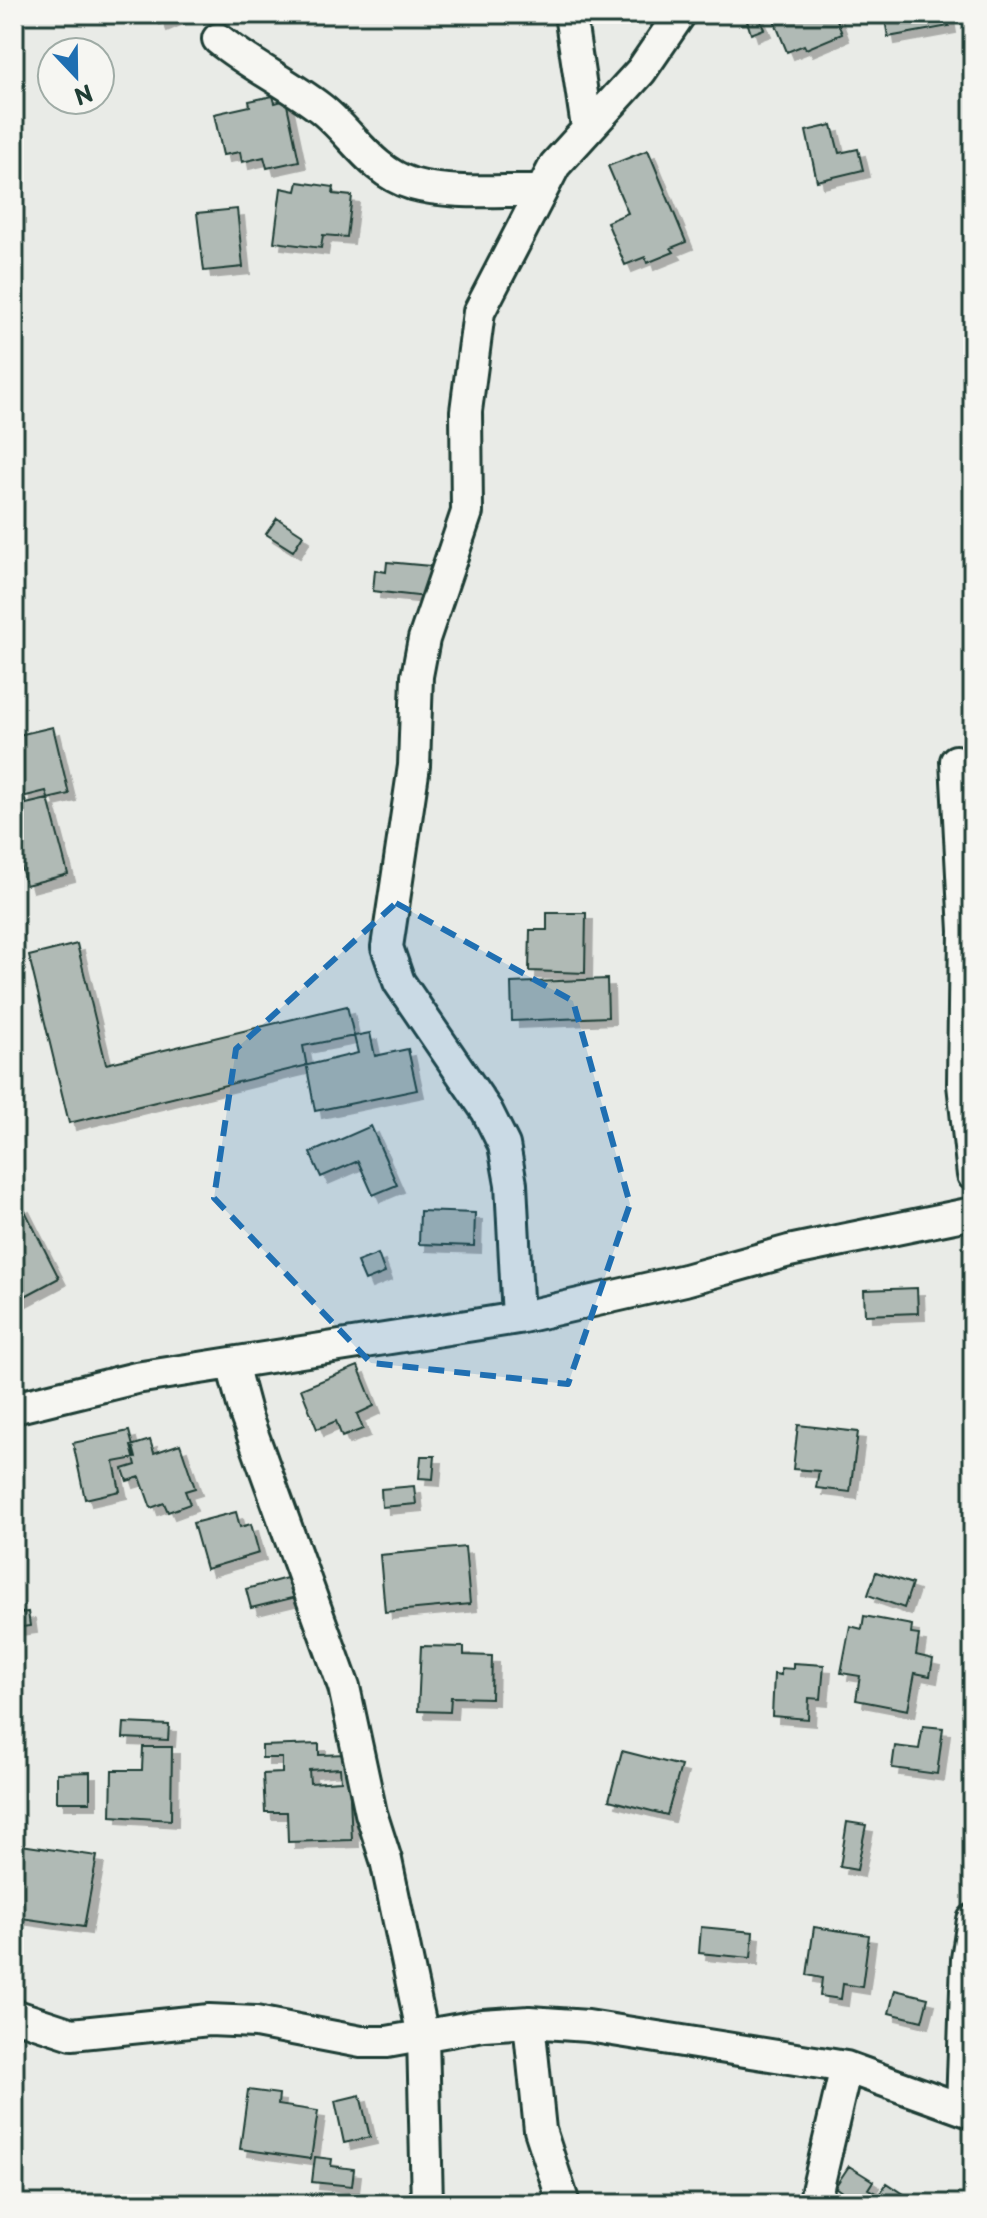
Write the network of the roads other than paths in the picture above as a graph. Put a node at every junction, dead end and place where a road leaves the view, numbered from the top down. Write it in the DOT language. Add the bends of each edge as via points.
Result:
graph roads {
  1 [pos="570,14"];
  2 [pos="680,14"];
  3 [pos="218,39"];
  4 [pos="587,127"];
  5 [pos="540,191"];
  6 [pos="956,761"];
  7 [pos="973,1175"];
  8 [pos="973,1213"];
  9 [pos="518,1318"];
  10 [pos="232,1364"];
  11 [pos="14,1408"];
  12 [pos="973,1920"];
  13 [pos="14,2015"];
  14 [pos="529,2022"];
  15 [pos="423,2036"];
  16 [pos="846,2067"];
  17 [pos="967,2111"];
  18 [pos="427,2204"];
  19 [pos="564,2204"];
  20 [pos="814,2204"];
  1 -- 4 [label="street"];
  2 -- 4 [label="street" via="641,71"];
  3 -- 5 [label="street" via="322,109 369,158 399,179 431,187"];
  4 -- 5 [label="street"];
  5 -- 9 [label="street" via="479,312 466,411 467,512 424,639 417,676 414,766 387,947 399,982 487,1111 504,1145"];
  6 -- 7 [label="street" via="965,931 963,1084"];
  8 -- 9 [label="street" via="789,1251"];
  9 -- 10 [label="street"];
  10 -- 11 [label="street" via="136,1378"];
  10 -- 15 [label="street" via="344,1687"];
  12 -- 17 [label="street" via="967,1959"];
  13 -- 15 [label="street" via="72,2034 209,2020 256,2022 361,2042"];
  14 -- 15 [label="street"];
  14 -- 16 [label="street" via="588,2026"];
  14 -- 19 [label="street" via="540,2130"];
  15 -- 18 [label="street"];
  16 -- 17 [label="street"];
  16 -- 20 [label="street"];
}
